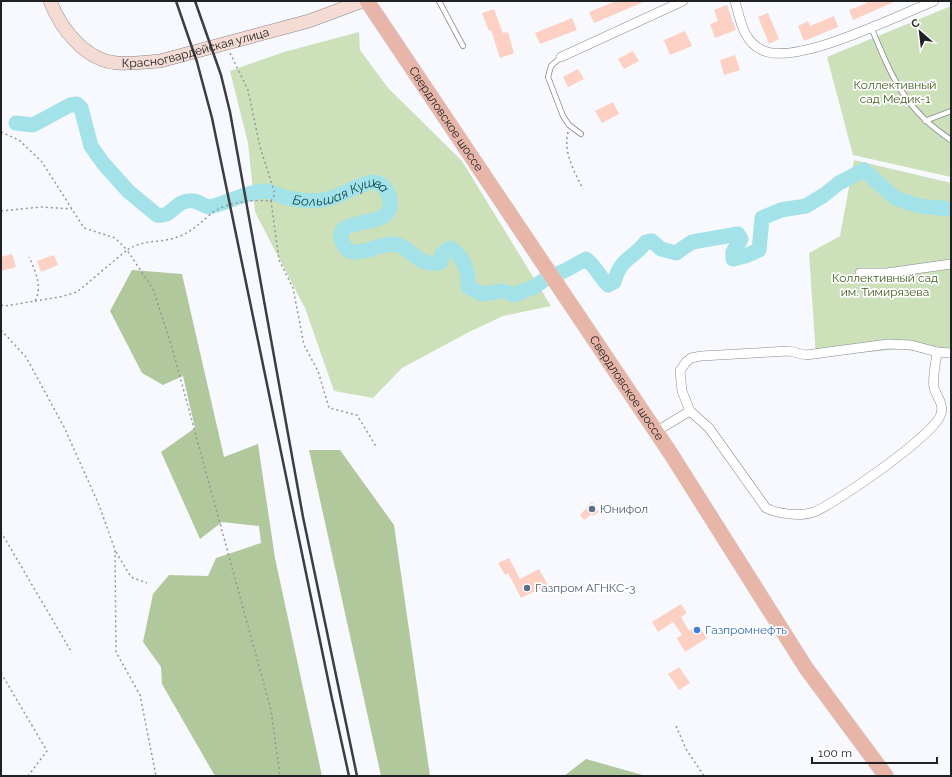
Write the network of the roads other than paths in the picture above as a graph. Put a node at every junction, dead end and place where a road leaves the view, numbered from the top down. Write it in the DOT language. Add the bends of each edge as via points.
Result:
graph roads {
  1 [pos="50,1"];
  2 [pos="364,1"];
  3 [pos="367,1"];
  4 [pos="439,1"];
  5 [pos="683,1"];
  6 [pos="736,1"];
  7 [pos="934,1"];
  8 [pos="870,27"];
  9 [pos="463,46"];
  10 [pos="560,57"];
  11 [pos="951,111"];
  12 [pos="925,121"];
  13 [pos="581,134"];
  14 [pos="951,140"];
  15 [pos="951,264"];
  16 [pos="860,273"];
  17 [pos="937,352"];
  18 [pos="951,353"];
  19 [pos="690,411"];
  20 [pos="655,432"];
  21 [pos="886,776"];
  1 -- 2 [label="main road, Красногвардейская улица" via="59,22 80,45 104,60 117,63 160,61 309,21"];
  3 -- 20 [label="main road, Свердловское шоссе"];
  4 -- 9 [label="lane"];
  5 -- 10 [label="street"];
  6 -- 8 [label="street" via="747,36 762,50 775,54 787,54 826,44"];
  7 -- 8 [label="street"];
  8 -- 12 [label="lane" via="891,76"];
  10 -- 13 [label="lane" via="551,66 548,77 563,116"];
  11 -- 12 [label="lane"];
  12 -- 14 [label="lane"];
  15 -- 16 [label="street" via="887,273"];
  17 -- 18 [label="street"];
  17 -- 19 [label="street" via="911,345 888,344 806,355 788,352 691,358 682,366 679,376"];
  17 -- 19 [label="street" via="934,383 940,402 941,414 938,419 919,441 840,498 813,513 774,512 766,508 708,428"];
  19 -- 20 [label="street"];
  20 -- 21 [label="main road, Свердловское шоссе" via="806,668"];
}
